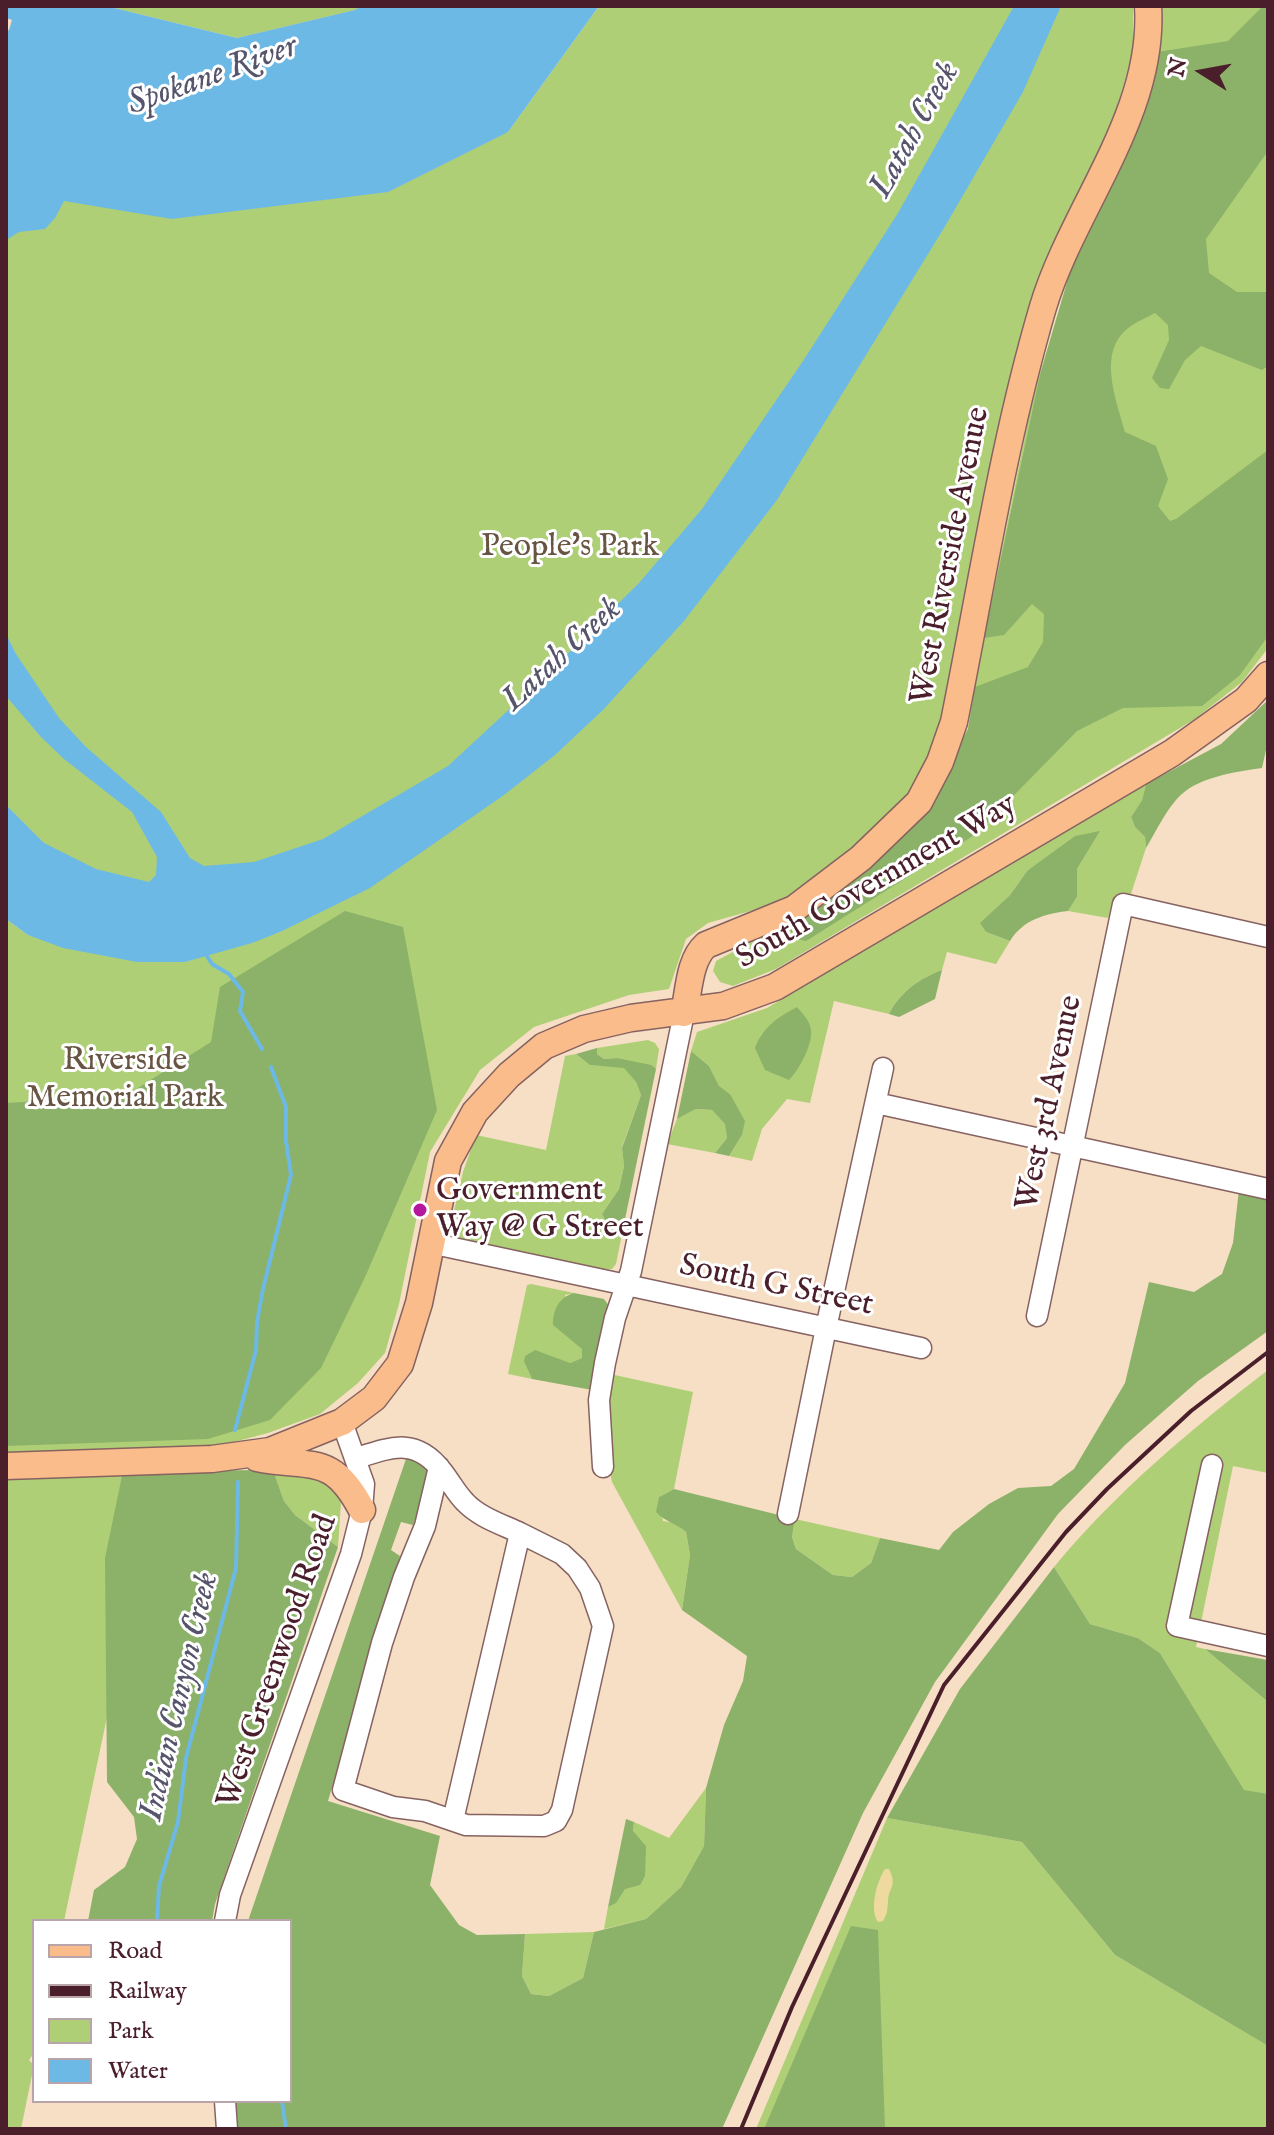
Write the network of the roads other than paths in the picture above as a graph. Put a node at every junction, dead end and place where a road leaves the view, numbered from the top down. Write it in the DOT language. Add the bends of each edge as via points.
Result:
graph roads {
  1 [pos="1148,6"];
  2 [pos="1268,675"];
  3 [pos="1268,937"];
  4 [pos="684,1013"];
  5 [pos="883,1068"];
  6 [pos="876,1103"];
  7 [pos="1072,1147"];
  8 [pos="1268,1189"];
  9 [pos="430,1243"];
  10 [pos="626,1286"];
  11 [pos="1037,1316"];
  12 [pos="826,1328"];
  13 [pos="921,1348"];
  14 [pos="342,1422"];
  15 [pos="242,1455"];
  16 [pos="357,1458"];
  17 [pos="1212,1465"];
  18 [pos="6,1466"];
  19 [pos="439,1467"];
  20 [pos="603,1467"];
  21 [pos="362,1510"];
  22 [pos="788,1514"];
  23 [pos="520,1533"];
  24 [pos="1268,1646"];
  25 [pos="453,1820"];
  26 [pos="225,1919"];
  27 [pos="225,2103"];
  28 [pos="227,2129"];
  1 -- 4 [label="main road, West Riverside Avenue" via="1132,102 1044,304 1005,457 954,722 940,762 919,802 827,886 794,909 700,950"];
  2 -- 4 [label="main road, South Government Way" via="1246,700 1172,753 775,987"];
  3 -- 7 [label="street, West 3rd Avenue" via="1123,904"];
  4 -- 9 [label="main road, South Government Way" via="584,1029 544,1046 509,1075 475,1112 448,1161"];
  4 -- 10 [label="street"];
  5 -- 6 [label="street"];
  6 -- 7 [label="street"];
  6 -- 12 [label="street"];
  7 -- 8 [label="street"];
  7 -- 11 [label="street, West 3rd Avenue"];
  9 -- 10 [label="street, South G Street"];
  9 -- 14 [label="main road, South Government Way" via="400,1364 374,1398"];
  10 -- 12 [label="street, South G Street"];
  10 -- 20 [label="street" via="599,1400"];
  12 -- 13 [label="street, South G Street"];
  12 -- 22 [label="street"];
  14 -- 15 [label="main road, South Government Way" via="270,1451"];
  14 -- 16 [label="street, West Greenwood Road"];
  15 -- 18 [label="main road, South Government Way"];
  15 -- 21 [label="main road" via="325,1469 342,1477"];
  16 -- 19 [label="street" via="408,1447"];
  16 -- 21 [label="street, West Greenwood Road" via="364,1484"];
  17 -- 24 [label="street" via="1177,1626"];
  19 -- 23 [label="street" via="479,1514"];
  19 -- 25 [label="street" via="425,1526 382,1643 343,1790"];
  21 -- 26 [label="street, West Greenwood Road"];
  23 -- 25 [label="street"];
  23 -- 25 [label="street" via="562,1554 577,1568 603,1626 562,1810 556,1821 544,1826 480,1826"];
  27 -- 28 [label="street"];
}
